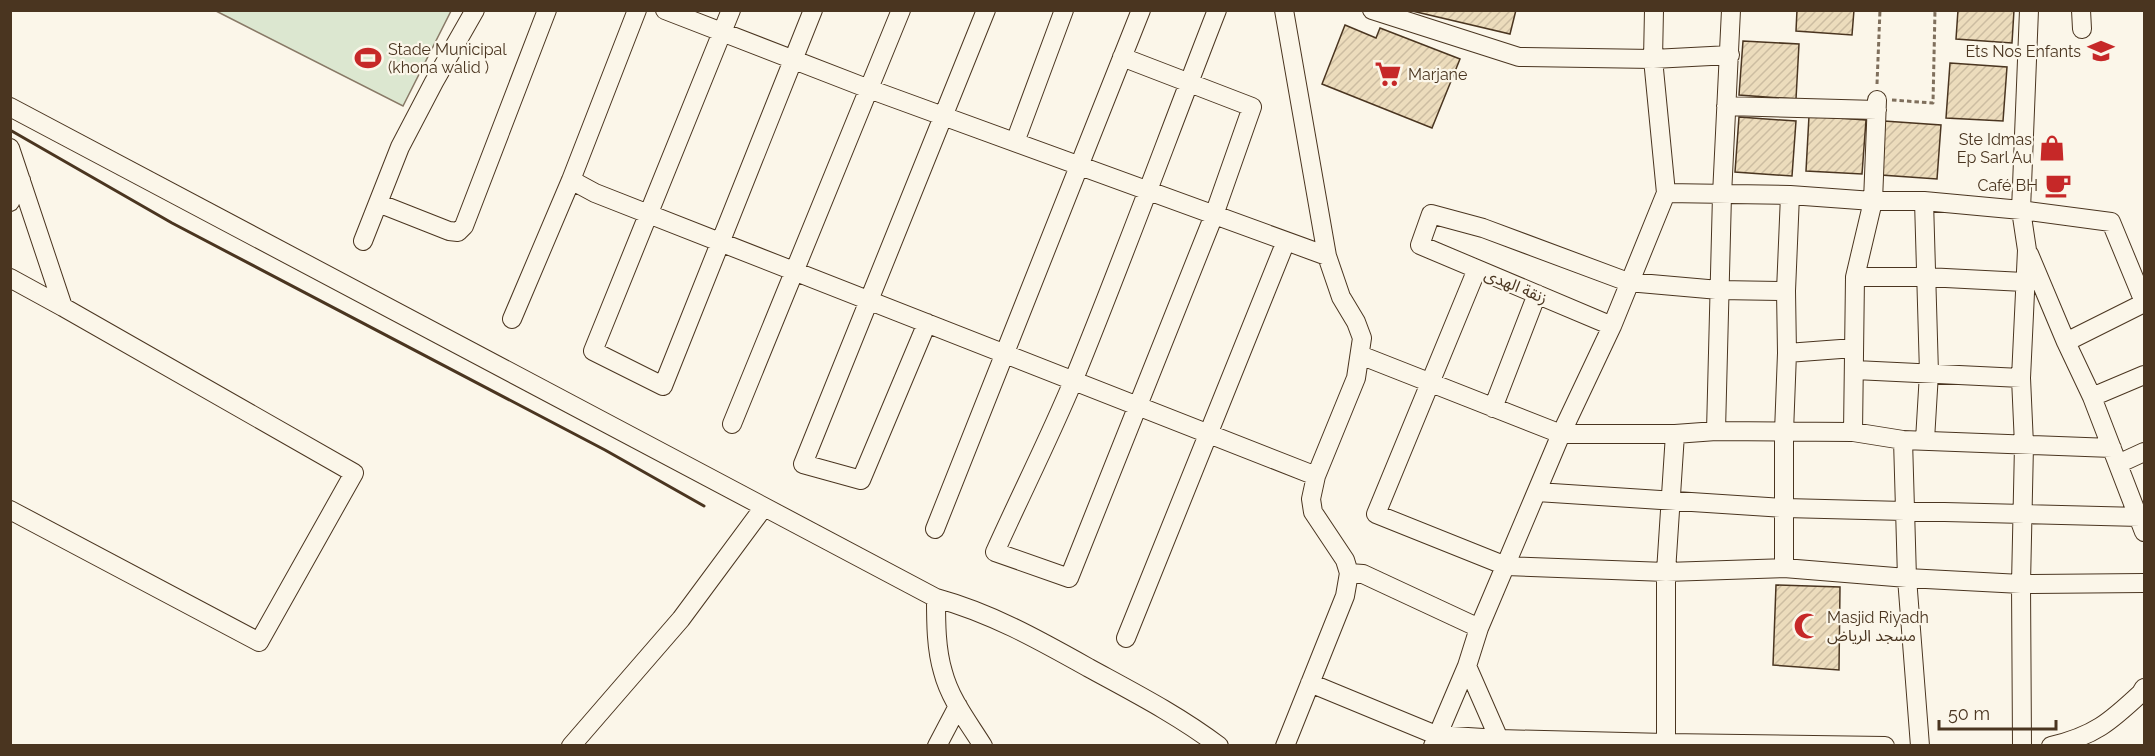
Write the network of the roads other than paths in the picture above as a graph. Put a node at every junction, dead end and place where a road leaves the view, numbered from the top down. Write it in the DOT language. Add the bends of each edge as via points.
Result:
graph roads {
  1 [pos="475,10"];
  2 [pos="547,10"];
  3 [pos="637,10"];
  4 [pos="665,10"];
  5 [pos="731,10"];
  6 [pos="813,10"];
  7 [pos="901,10"];
  8 [pos="986,10"];
  9 [pos="1064,10"];
  10 [pos="1141,10"];
  11 [pos="1217,10"];
  12 [pos="1284,10"];
  13 [pos="1654,10"];
  14 [pos="1731,10"];
  15 [pos="2029,10"];
  16 [pos="1375,11"];
  17 [pos="723,32"];
  18 [pos="1731,55"];
  19 [pos="1122,57"];
  20 [pos="1653,59"];
  21 [pos="794,60"];
  22 [pos="1189,81"];
  23 [pos="869,89"];
  24 [pos="1726,106"];
  25 [pos="10,107"];
  26 [pos="944,116"];
  27 [pos="1015,142"];
  28 [pos="10,148"];
  29 [pos="1079,165"];
  30 [pos="21,180"];
  31 [pos="571,180"];
  32 [pos="1147,190"];
  33 [pos="1666,193"];
  34 [pos="1722,195"];
  35 [pos="1790,195"];
  36 [pos="1873,201"];
  37 [pos="1924,201"];
  38 [pos="10,202"];
  39 [pos="378,203"];
  40 [pos="2021,210"];
  41 [pos="649,213"];
  42 [pos="1214,215"];
  43 [pos="363,241"];
  44 [pos="1286,241"];
  45 [pos="721,242"];
  46 [pos="2027,250"];
  47 [pos="1327,256"];
  48 [pos="1477,269"];
  49 [pos="795,271"];
  50 [pos="1856,277"];
  51 [pos="1926,277"];
  52 [pos="10,278"];
  53 [pos="1628,282"];
  54 [pos="2024,282"];
  55 [pos="1719,290"];
  56 [pos="1786,291"];
  57 [pos="1537,294"];
  58 [pos="869,300"];
  59 [pos="2145,303"];
  60 [pos="63,306"];
  61 [pos="512,319"];
  62 [pos="927,323"];
  63 [pos="1612,326"];
  64 [pos="2066,342"];
  65 [pos="1854,348"];
  66 [pos="1004,353"];
  67 [pos="1787,353"];
  68 [pos="1360,355"];
  69 [pos="1856,370"];
  70 [pos="1929,373"];
  71 [pos="2145,375"];
  72 [pos="2021,378"];
  73 [pos="1073,380"];
  74 [pos="1430,383"];
  75 [pos="2092,397"];
  76 [pos="1138,406"];
  77 [pos="1493,408"];
  78 [pos="732,424"];
  79 [pos="1716,431"];
  80 [pos="1784,432"];
  81 [pos="1853,432"];
  82 [pos="1208,433"];
  83 [pos="1562,434"];
  84 [pos="1675,434"];
  85 [pos="1903,440"];
  86 [pos="1925,440"];
  87 [pos="2024,445"];
  88 [pos="2145,452"];
  89 [pos="2115,456"];
  90 [pos="1316,476"];
  91 [pos="1537,492"];
  92 [pos="1671,500"];
  93 [pos="764,507"];
  94 [pos="1785,508"];
  95 [pos="10,510"];
  96 [pos="1905,510"];
  97 [pos="2022,515"];
  98 [pos="2143,521"];
  99 [pos="935,529"];
  100 [pos="1506,566"];
  101 [pos="1784,568"];
  102 [pos="1666,572"];
  103 [pos="1349,573"];
  104 [pos="1906,578"];
  105 [pos="2145,583"];
  106 [pos="2021,584"];
  107 [pos="936,598"];
  108 [pos="1479,628"];
  109 [pos="1126,638"];
  110 [pos="1467,666"];
  111 [pos="1310,683"];
  112 [pos="2145,688"];
  113 [pos="958,706"];
  114 [pos="1499,739"];
  115 [pos="1434,740"];
  116 [pos="1549,742"];
  117 [pos="1666,744"];
  118 [pos="1287,745"];
  119 [pos="1798,745"];
  120 [pos="571,746"];
  121 [pos="937,746"];
  122 [pos="983,746"];
  123 [pos="1219,746"];
  124 [pos="1885,746"];
  125 [pos="1920,746"];
  126 [pos="2022,746"];
  127 [pos="2051,746"];
  1 -- 39 [label="street" via="400,147"];
  2 -- 39 [label="street" via="464,226 458,232 449,231"];
  3 -- 31 [label="street"];
  4 -- 17 [label="street"];
  5 -- 17 [label="street"];
  6 -- 21 [label="street"];
  7 -- 23 [label="street"];
  8 -- 26 [label="street"];
  9 -- 27 [label="street"];
  10 -- 19 [label="street"];
  11 -- 22 [label="street"];
  12 -- 47 [label="street"];
  13 -- 20 [label="street"];
  14 -- 18 [label="street"];
  15 -- 40 [label="street"];
  16 -- 20 [label="street" via="1519,57"];
  17 -- 21 [label="street"];
  17 -- 41 [label="street"];
  18 -- 20 [label="street"];
  18 -- 24 [label="street"];
  19 -- 22 [label="street"];
  19 -- 29 [label="street"];
  20 -- 33 [label="street"];
  21 -- 23 [label="street"];
  21 -- 45 [label="street"];
  22 -- 32 [label="street"];
  22 -- 42 [label="street" via="1252,107"];
  23 -- 26 [label="street"];
  23 -- 49 [label="street"];
  24 -- 34 [label="street"];
  24 -- 36 [label="street" via="1877,105"];
  25 -- 93 [label="street"];
  26 -- 27 [label="street"];
  26 -- 58 [label="street"];
  27 -- 29 [label="street"];
  28 -- 30 [label="street"];
  29 -- 32 [label="street"];
  29 -- 66 [label="street"];
  30 -- 38 [label="street"];
  30 -- 60 [label="street"];
  31 -- 41 [label="street"];
  31 -- 61 [label="street"];
  32 -- 42 [label="street"];
  32 -- 73 [label="street"];
  33 -- 34 [label="street"];
  33 -- 53 [label="street"];
  34 -- 35 [label="street"];
  34 -- 55 [label="street"];
  35 -- 36 [label="street"];
  35 -- 56 [label="street"];
  36 -- 37 [label="street"];
  36 -- 50 [label="street"];
  37 -- 40 [label="street"];
  37 -- 51 [label="street"];
  39 -- 43 [label="street"];
  40 -- 46 [label="street"];
  40 -- 59 [label="street" via="2111,222"];
  41 -- 45 [label="street"];
  41 -- 45 [label="street" via="593,351 663,386"];
  42 -- 44 [label="street"];
  42 -- 76 [label="street"];
  44 -- 47 [label="street"];
  44 -- 82 [label="street"];
  45 -- 49 [label="street"];
  46 -- 54 [label="street"];
  46 -- 64 [label="street"];
  47 -- 68 [label="street" via="1341,297 1362,338"];
  48 -- 53 [label="street, زنقة الهدى" via="1420,245 1431,214 1483,228"];
  48 -- 57 [label="street, زنقة الهدى"];
  48 -- 74 [label="street"];
  49 -- 58 [label="street"];
  49 -- 78 [label="street"];
  50 -- 51 [label="street"];
  50 -- 65 [label="street"];
  51 -- 54 [label="street"];
  51 -- 70 [label="street"];
  52 -- 60 [label="street"];
  53 -- 55 [label="street"];
  53 -- 63 [label="street"];
  54 -- 72 [label="street"];
  55 -- 56 [label="street"];
  55 -- 79 [label="street"];
  56 -- 67 [label="street"];
  57 -- 63 [label="street, زنقة الهدى"];
  57 -- 77 [label="street"];
  58 -- 62 [label="street"];
  58 -- 62 [label="street" via="803,464 861,480"];
  59 -- 64 [label="street"];
  60 -- 95 [label="street" via="354,474 259,642"];
  62 -- 66 [label="street"];
  63 -- 83 [label="street"];
  64 -- 75 [label="street"];
  65 -- 67 [label="street"];
  65 -- 69 [label="street"];
  66 -- 73 [label="street"];
  66 -- 99 [label="street"];
  67 -- 80 [label="street"];
  68 -- 74 [label="street"];
  68 -- 90 [label="street" via="1356,378"];
  69 -- 70 [label="street"];
  69 -- 81 [label="street"];
  70 -- 72 [label="street"];
  70 -- 86 [label="street"];
  71 -- 75 [label="street"];
  72 -- 87 [label="street"];
  73 -- 76 [label="street"];
  73 -- 76 [label="street" via="995,552 1069,578"];
  74 -- 77 [label="street"];
  74 -- 100 [label="street" via="1376,514"];
  75 -- 89 [label="street"];
  76 -- 82 [label="street"];
  77 -- 83 [label="street"];
  79 -- 80 [label="street"];
  79 -- 84 [label="street"];
  80 -- 81 [label="street"];
  80 -- 94 [label="street"];
  81 -- 85 [label="street"];
  82 -- 90 [label="street"];
  82 -- 109 [label="street"];
  83 -- 84 [label="street"];
  83 -- 91 [label="street"];
  84 -- 92 [label="street"];
  85 -- 86 [label="street"];
  85 -- 96 [label="street"];
  86 -- 87 [label="street"];
  87 -- 89 [label="street"];
  87 -- 97 [label="street"];
  88 -- 89 [label="street"];
  89 -- 98 [label="street"];
  90 -- 103 [label="street" via="1311,499 1313,512"];
  91 -- 92 [label="street"];
  91 -- 100 [label="street"];
  92 -- 94 [label="street"];
  92 -- 102 [label="street"];
  93 -- 107 [label="street"];
  93 -- 120 [label="street" via="681,619"];
  94 -- 96 [label="street"];
  94 -- 101 [label="street"];
  96 -- 97 [label="street"];
  96 -- 104 [label="street"];
  97 -- 98 [label="street"];
  97 -- 106 [label="street"];
  100 -- 102 [label="street"];
  100 -- 108 [label="street"];
  101 -- 102 [label="street"];
  101 -- 104 [label="street"];
  102 -- 117 [label="street"];
  103 -- 108 [label="street" via="1363,574"];
  103 -- 111 [label="street" via="1345,596"];
  104 -- 106 [label="street"];
  104 -- 125 [label="street"];
  105 -- 106 [label="street"];
  106 -- 126 [label="street"];
  107 -- 113 [label="street" via="943,672"];
  107 -- 123 [label="street" via="1008,624 1147,699"];
  108 -- 110 [label="street"];
  110 -- 114 [label="street"];
  110 -- 115 [label="street"];
  111 -- 115 [label="street"];
  111 -- 118 [label="street"];
  112 -- 127 [label="street" via="2110,721 2076,740"];
  113 -- 121 [label="street"];
  113 -- 122 [label="street"];
  114 -- 115 [label="street"];
  114 -- 116 [label="street"];
  116 -- 117 [label="street"];
  117 -- 119 [label="street"];
  119 -- 124 [label="street"];
}
